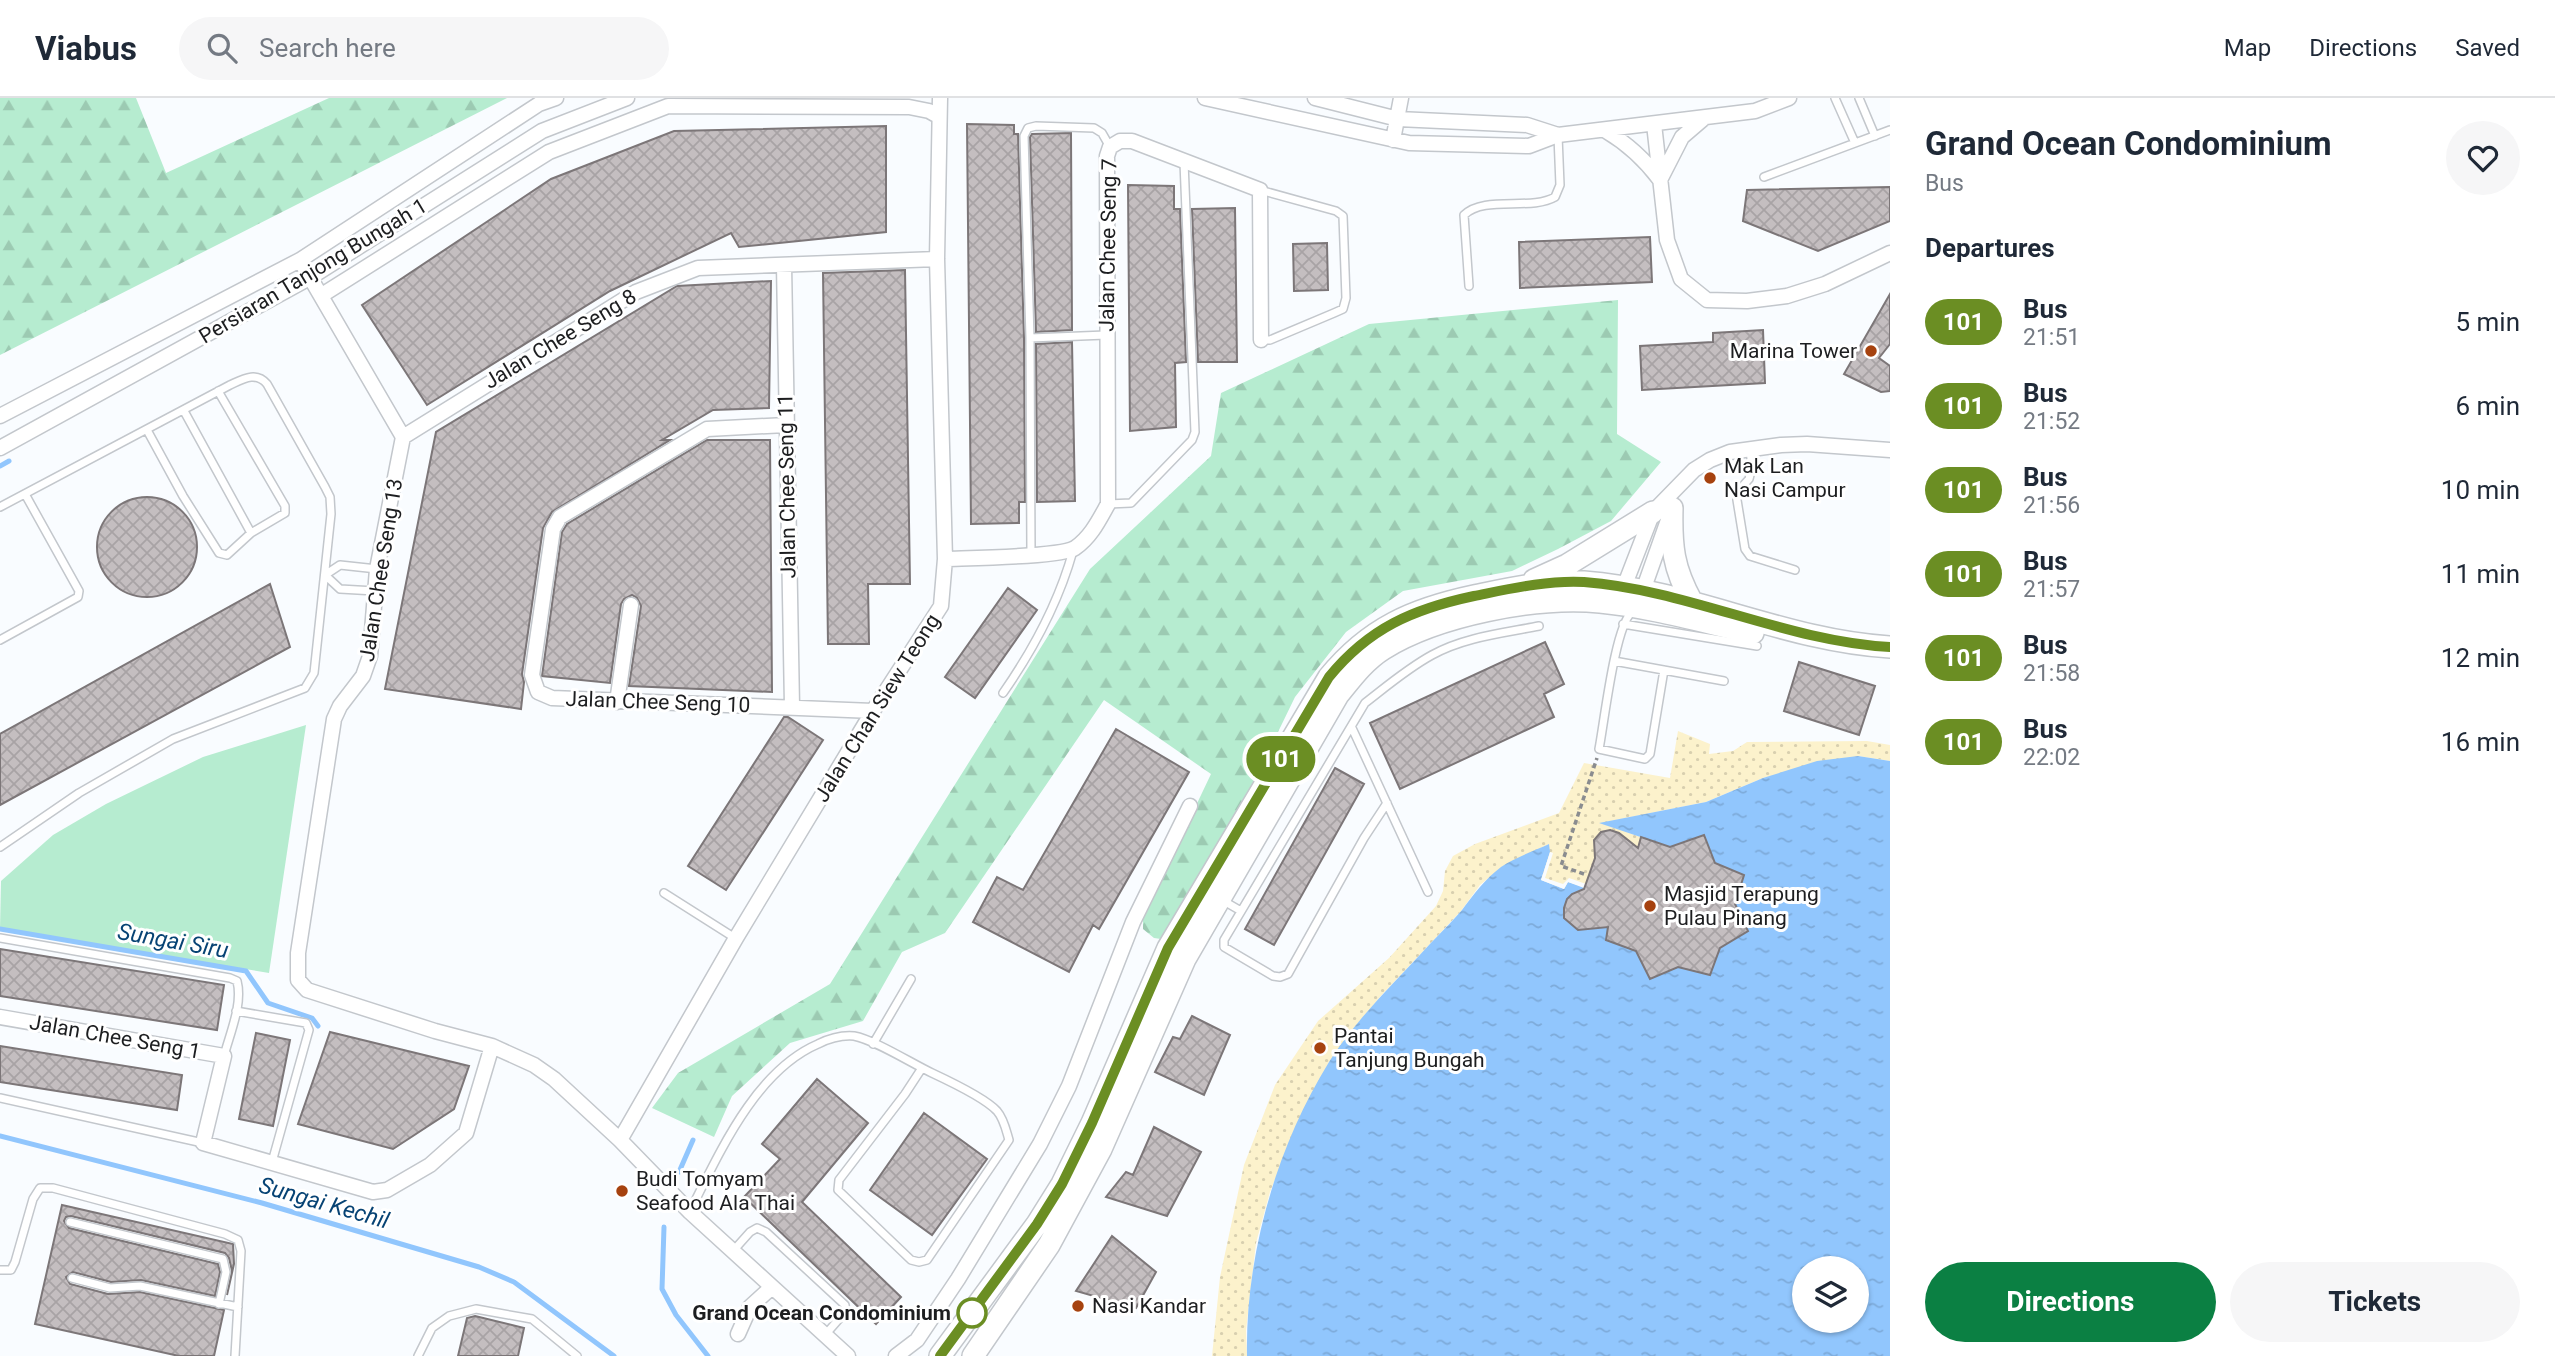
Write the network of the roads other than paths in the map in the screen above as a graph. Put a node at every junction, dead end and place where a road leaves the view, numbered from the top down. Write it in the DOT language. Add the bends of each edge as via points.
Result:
graph roads {
  1 [pos="556,98"];
  2 [pos="627,98"];
  3 [pos="940,98"];
  4 [pos="1205,98"];
  5 [pos="1315,98"];
  6 [pos="1401,98"];
  7 [pos="1789,98"];
  8 [pos="1835,98"];
  9 [pos="1859,98"];
  10 [pos="909,103"];
  11 [pos="938,116"];
  12 [pos="1706,118"];
  13 [pos="1398,119"];
  14 [pos="1654,124"];
  15 [pos="1890,130"];
  16 [pos="1606,131"];
  17 [pos="1558,135"];
  18 [pos="1875,136"];
  19 [pos="1393,140"];
  20 [pos="1855,143"];
  21 [pos="1110,147"];
  22 [pos="1184,162"];
  23 [pos="1764,177"];
  24 [pos="1660,180"];
  25 [pos="1260,190"];
  26 [pos="1890,253"];
  27 [pos="937,259"];
  28 [pos="300,260"];
  29 [pos="785,265"];
  30 [pos="311,277"];
  31 [pos="1469,286"];
  32 [pos="322,296"];
  33 [pos="1106,335"];
  34 [pos="1030,338"];
  35 [pos="1261,340"];
  36 [pos="218,391"];
  37 [pos="184,411"];
  38 [pos="0,416"];
  39 [pos="786,425"];
  40 [pos="147,430"];
  41 [pos="403,437"];
  42 [pos="0,449"];
  43 [pos="1750,449"];
  44 [pos="1890,450"];
  45 [pos="25,494"];
  46 [pos="1108,504"];
  47 [pos="0,507"];
  48 [pos="1663,510"];
  49 [pos="251,534"];
  50 [pos="1073,550"];
  51 [pos="1031,555"];
  52 [pos="945,559"];
  53 [pos="377,569"];
  54 [pos="1795,570"];
  55 [pos="325,575"];
  56 [pos="1506,590"];
  57 [pos="375,591"];
  58 [pos="1692,601"];
  59 [pos="631,605"];
  60 [pos="1629,605"];
  61 [pos="1539,626"];
  62 [pos="0,640"];
  63 [pos="1757,646"];
  64 [pos="1890,647"];
  65 [pos="1890,655"];
  66 [pos="1614,661"];
  67 [pos="1664,670"];
  68 [pos="1724,681"];
  69 [pos="1003,693"];
  70 [pos="617,702"];
  71 [pos="792,706"];
  72 [pos="873,711"];
  73 [pos="1352,728"];
  74 [pos="1387,803"];
  75 [pos="1190,806"];
  76 [pos="0,848"];
  77 [pos="1428,892"];
  78 [pos="664,893"];
  79 [pos="1221,900"];
  80 [pos="1241,911"];
  81 [pos="0,938"];
  82 [pos="736,939"];
  83 [pos="911,979"];
  84 [pos="236,1011"];
  85 [pos="0,1017"];
  86 [pos="873,1044"];
  87 [pos="492,1046"];
  88 [pos="224,1056"];
  89 [pos="922,1068"];
  90 [pos="0,1098"];
  91 [pos="620,1140"];
  92 [pos="203,1143"];
  93 [pos="271,1164"];
  94 [pos="690,1212"];
  95 [pos="70,1222"];
  96 [pos="733,1251"];
  97 [pos="0,1270"];
  98 [pos="72,1278"];
  99 [pos="772,1287"];
  100 [pos="219,1304"];
  101 [pos="238,1307"];
  102 [pos="738,1335"];
  103 [pos="825,1335"];
  104 [pos="954,1338"];
  105 [pos="235,1356"];
  106 [pos="418,1356"];
  107 [pos="577,1356"];
  108 [pos="848,1356"];
  109 [pos="896,1356"];
  110 [pos="930,1356"];
  111 [pos="940,1356"];
  112 [pos="973,1356"];
  1 -- 28 [label="street, Persiaran Tanjong Bungah 1" via="539,104"];
  2 -- 30 [label="street, Persiaran Tanjong Bungah 1" via="542,131"];
  3 -- 11 [label="street, Jalan Chan Siew Teong"];
  4 -- 19 [label="street"];
  5 -- 13 [label="street"];
  6 -- 13 [label="street"];
  7 -- 12 [label="street" via="1755,111"];
  8 -- 20 [label="lane"];
  9 -- 18 [label="lane"];
  10 -- 11 [label="street, Persiaran Tanjong Bungah 1"];
  10 -- 32 [label="street, Persiaran Tanjong Bungah 1" via="668,106 549,152"];
  11 -- 27 [label="street, Jalan Chan Siew Teong"];
  12 -- 14 [label="street"];
  12 -- 24 [label="street" via="1682,137"];
  13 -- 17 [label="street" via="1527,125"];
  13 -- 19 [label="street"];
  14 -- 16 [label="street"];
  14 -- 24 [label="street"];
  15 -- 18 [label="lane"];
  16 -- 17 [label="street"];
  16 -- 24 [label="street" via="1646,162"];
  17 -- 19 [label="street" via="1529,146"];
  17 -- 31 [label="lane" via="1560,185 1555,197 1475,208 1464,215"];
  18 -- 20 [label="lane"];
  20 -- 23 [label="lane"];
  21 -- 22 [label="street, Jalan Chee Seng 7" via="1132,141"];
  21 -- 33 [label="street, Jalan Chee Seng 7"];
  21 -- 34 [label="lane" via="1094,128 1036,126 1028,128 1024,136"];
  22 -- 25 [label="street, Jalan Chee Seng 7"];
  22 -- 46 [label="lane" via="1195,432 1131,503"];
  24 -- 26 [label="street" via="1667,240 1681,279 1707,300 1787,296 1825,284"];
  25 -- 35 [label="street"];
  25 -- 35 [label="lane" via="1336,211 1346,224 1343,309"];
  27 -- 29 [label="street, Jalan Chee Seng 8"];
  27 -- 52 [label="street, Jalan Chan Siew Teong"];
  28 -- 30 [label="street"];
  28 -- 38 [label="street, Persiaran Tanjong Bungah 1"];
  29 -- 39 [label="street, Jalan Chee Seng 11"];
  29 -- 41 [label="street, Jalan Chee Seng 8" via="698,268 636,292"];
  30 -- 32 [label="street"];
  30 -- 42 [label="street, Persiaran Tanjong Bungah 1"];
  32 -- 41 [label="street"];
  33 -- 34 [label="lane"];
  33 -- 46 [label="street, Jalan Chee Seng 7"];
  34 -- 51 [label="lane"];
  36 -- 37 [label="lane"];
  36 -- 49 [label="lane" via="285,506 285,513"];
  36 -- 55 [label="lane" via="246,378 262,378 298,436 330,498"];
  37 -- 40 [label="lane"];
  37 -- 49 [label="lane"];
  39 -- 70 [label="street, Jalan Chee Seng 10" via="707,429 560,517 553,529 532,675 538,692 552,698"];
  39 -- 71 [label="street, Jalan Chee Seng 11"];
  40 -- 45 [label="lane"];
  40 -- 49 [label="lane" via="219,553 227,555"];
  41 -- 53 [label="street, Jalan Chee Seng 13"];
  43 -- 44 [label="street" via="1807,444"];
  43 -- 48 [label="street" via="1710,460 1685,480"];
  43 -- 54 [label="lane" via="1749,480 1737,500 1745,549 1749,556"];
  45 -- 47 [label="lane"];
  45 -- 62 [label="lane" via="79,591 78,597"];
  46 -- 50 [label="street" via="1088,537"];
  48 -- 56 [label="main road" via="1567,565"];
  48 -- 58 [label="main road" via="1674,561"];
  48 -- 60 [label="street"];
  50 -- 51 [label="street"];
  50 -- 69 [label="lane" via="1036,638"];
  51 -- 52 [label="street"];
  52 -- 72 [label="street, Jalan Chan Siew Teong" via="941,606"];
  53 -- 55 [label="lane" via="340,565"];
  53 -- 57 [label="street, Jalan Chee Seng 13"];
  55 -- 57 [label="lane" via="340,589"];
  55 -- 76 [label="lane" via="314,673 305,688 173,739 79,793"];
  56 -- 60 [label="main road" via="1582,582"];
  56 -- 104 [label="main road" via="1403,617 1359,645 1329,677 1168,948 1062,1184"];
  57 -- 87 [label="street, Jalan Chee Seng 13" via="370,656 363,676 334,719 296,966 298,980 307,990"];
  58 -- 60 [label="main road"];
  58 -- 64 [label="main road" via="1778,628 1853,645"];
  59 -- 70 [label="street"];
  60 -- 63 [label="lane"];
  60 -- 65 [label="main road" via="1823,648"];
  60 -- 66 [label="lane"];
  60 -- 79 [label="main road" via="1565,602 1508,608 1420,630 1381,650 1338,695"];
  61 -- 73 [label="lane" via="1435,653 1365,703"];
  66 -- 67 [label="lane"];
  66 -- 67 [label="lane" via="1599,750 1638,759 1650,754"];
  67 -- 68 [label="lane"];
  70 -- 71 [label="street, Jalan Chee Seng 10"];
  71 -- 72 [label="street, Jalan Chee Seng 10"];
  72 -- 82 [label="street, Jalan Chan Siew Teong"];
  73 -- 74 [label="lane"];
  73 -- 80 [label="lane"];
  74 -- 77 [label="lane"];
  74 -- 80 [label="lane" via="1288,974 1273,976 1224,947"];
  75 -- 109 [label="street" via="1133,922 1069,1086 1040,1144 917,1340"];
  78 -- 82 [label="lane"];
  79 -- 80 [label="lane"];
  79 -- 112 [label="main road" via="1185,959 1101,1149 1049,1245"];
  81 -- 84 [label="lane" via="230,978 237,981 239,990"];
  82 -- 91 [label="street, Jalan Chan Siew Teong"];
  83 -- 86 [label="lane"];
  84 -- 88 [label="lane"];
  84 -- 93 [label="lane" via="306,1023 309,1030"];
  85 -- 88 [label="street, Jalan Chee Seng 1"];
  86 -- 89 [label="lane"];
  86 -- 94 [label="lane" via="839,1037 803,1050 780,1067 748,1108"];
  87 -- 91 [label="street" via="554,1079"];
  87 -- 93 [label="street" via="466,1133 430,1165 387,1190 373,1192"];
  88 -- 92 [label="street, Jalan Chee Seng 1"];
  89 -- 89 [label="lane" via="996,1110 1009,1140 927,1261 919,1262 911,1261 838,1190 839,1180"];
  90 -- 92 [label="lane"];
  91 -- 94 [label="street"];
  92 -- 93 [label="street"];
  94 -- 96 [label="street"];
  95 -- 100 [label="lane" via="223,1259 226,1272"];
  96 -- 99 [label="street"];
  96 -- 103 [label="lane" via="750,1232 757,1228 766,1232 845,1305 846,1311"];
  97 -- 101 [label="lane" via="11,1270 15,1262 40,1188 53,1188 238,1240"];
  98 -- 100 [label="lane" via="110,1287 140,1286"];
  99 -- 102 [label="street" via="750,1307"];
  99 -- 103 [label="street"];
  100 -- 101 [label="lane"];
  101 -- 105 [label="lane"];
  103 -- 108 [label="street"];
  104 -- 110 [label="main road"];
  104 -- 111 [label="main road"];
  106 -- 107 [label="lane" via="432,1328 449,1316 476,1310 532,1319"];
}
